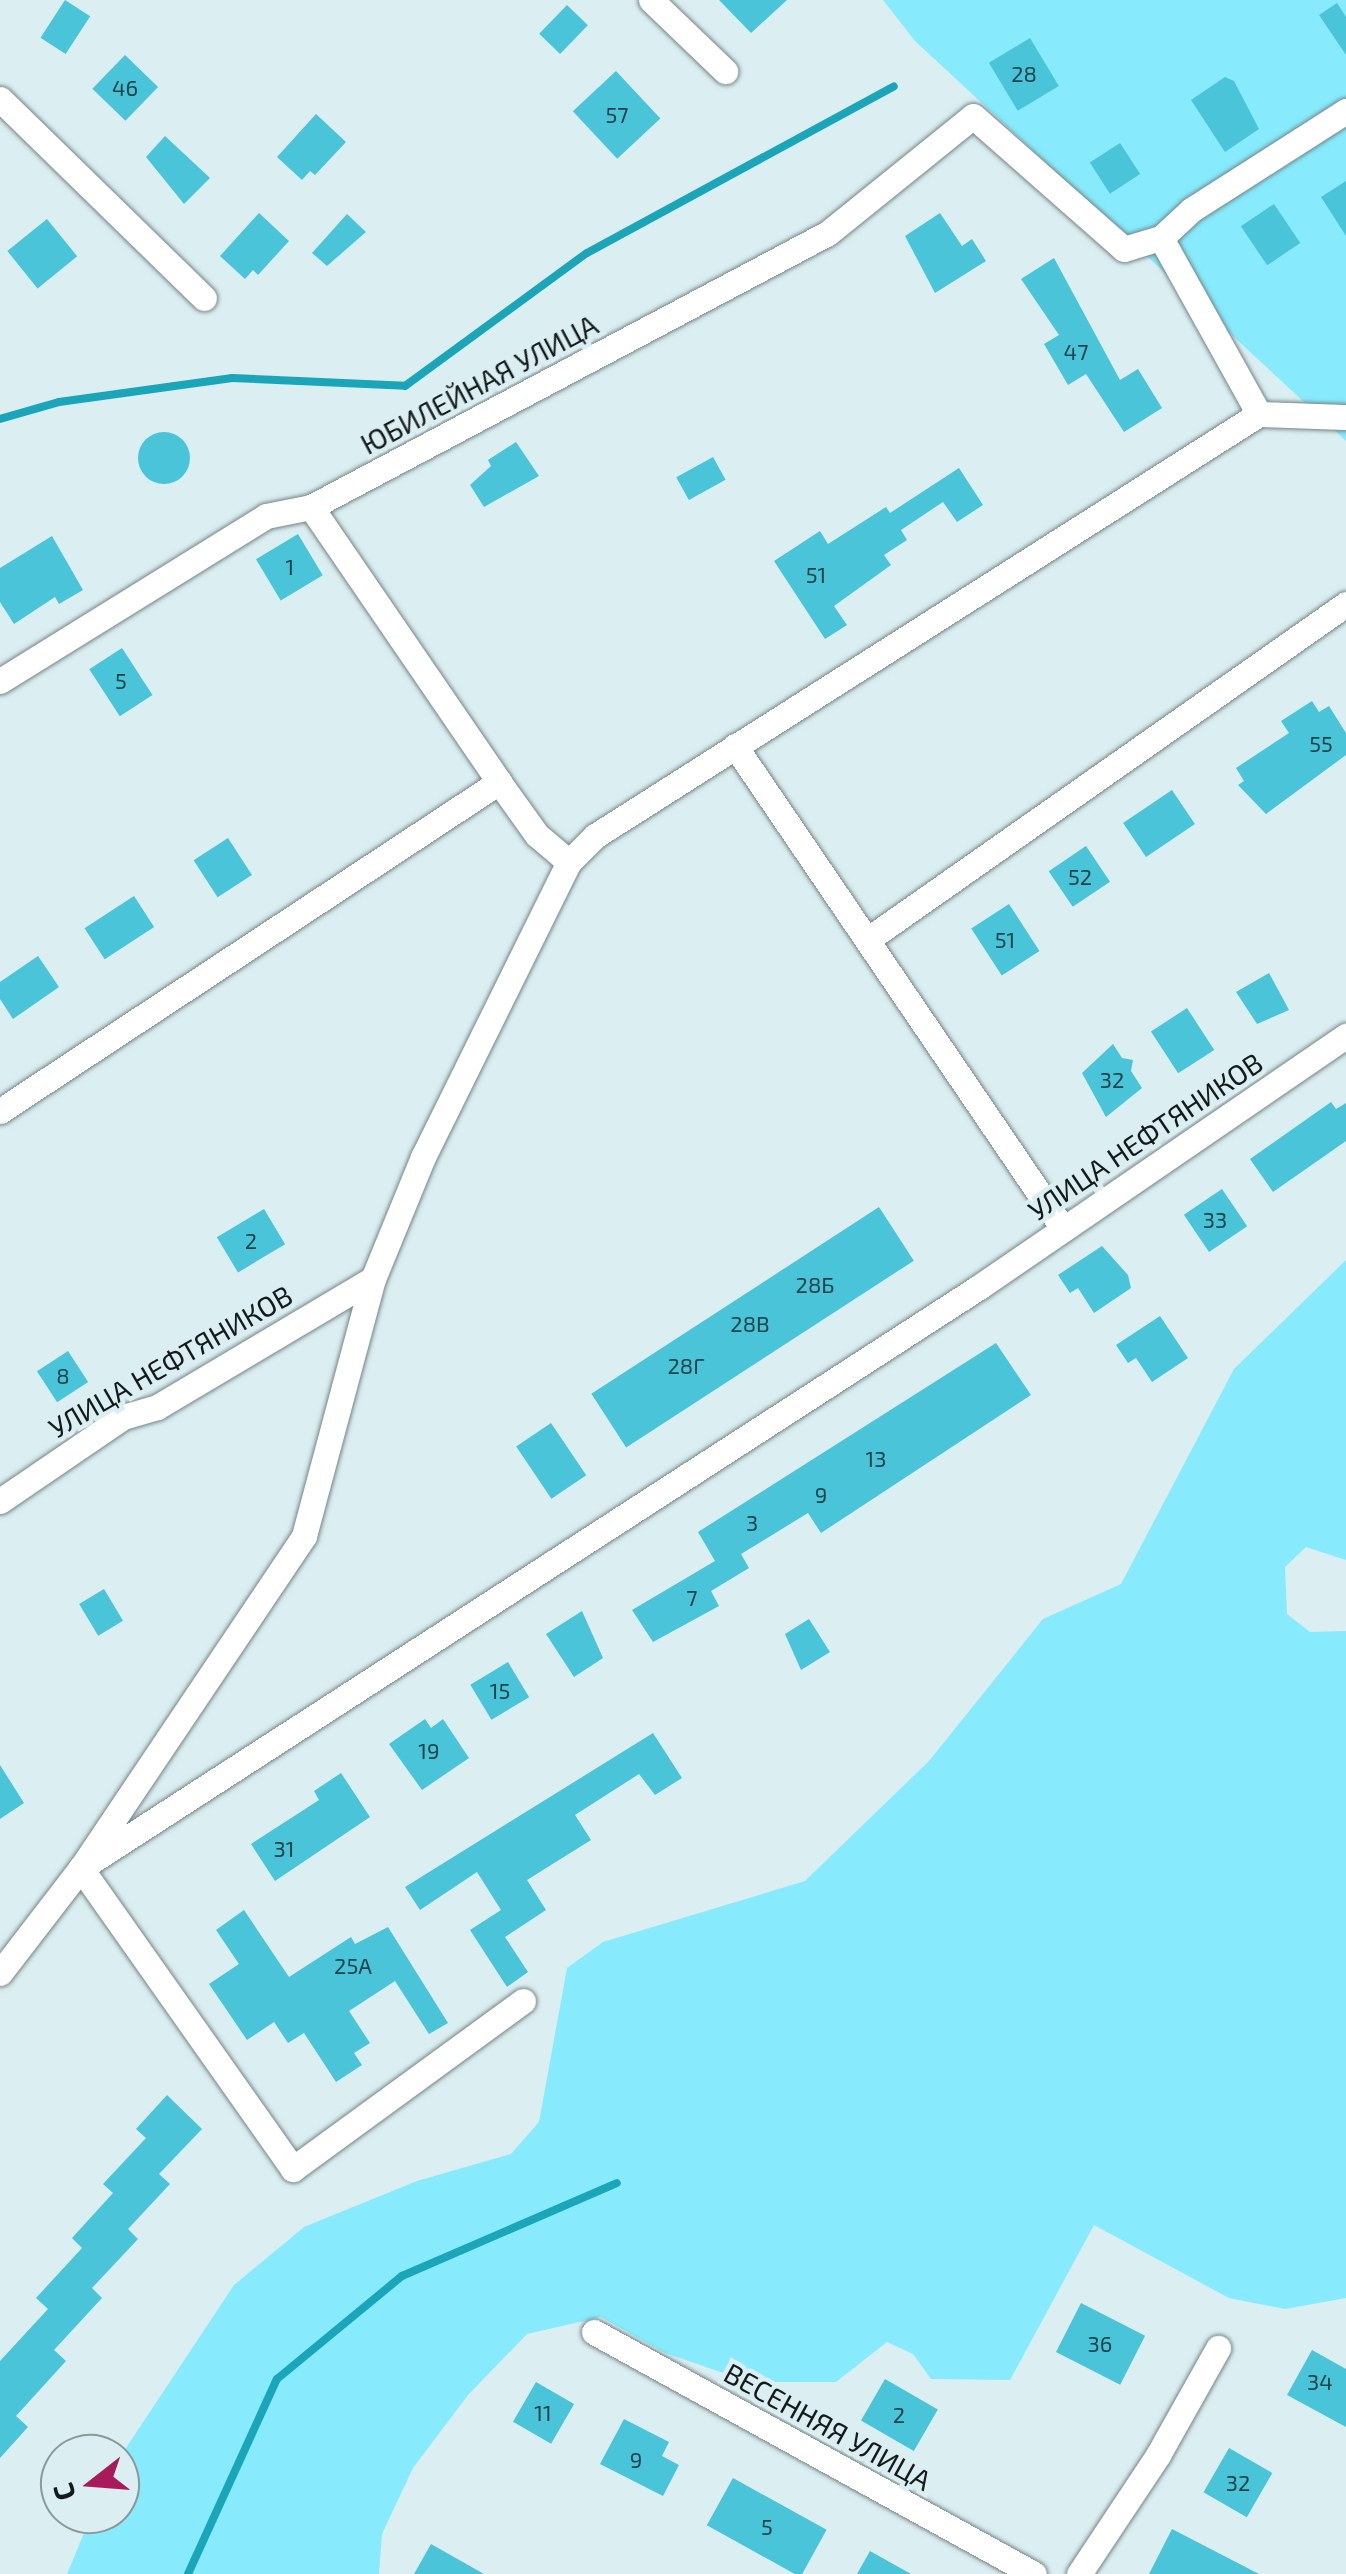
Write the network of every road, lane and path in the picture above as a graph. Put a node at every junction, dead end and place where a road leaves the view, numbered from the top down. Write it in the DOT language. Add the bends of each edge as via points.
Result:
graph roads {
  1 [pos="652,0"];
  2 [pos="724,72"];
  3 [pos="0,99"];
  4 [pos="1346,111"];
  5 [pos="1161,238"];
  6 [pos="204,298"];
  7 [pos="1259,414"];
  8 [pos="1346,418"];
  9 [pos="311,508"];
  10 [pos="1346,604"];
  11 [pos="0,681"];
  12 [pos="734,746"];
  13 [pos="499,782"];
  14 [pos="570,862"];
  15 [pos="867,940"];
  16 [pos="1346,1036"];
  17 [pos="0,1111"];
  18 [pos="1062,1227"];
  19 [pos="373,1278"];
  20 [pos="0,1501"];
  21 [pos="81,1868"];
  22 [pos="0,1973"];
  23 [pos="523,2001"];
  24 [pos="594,2332"];
  25 [pos="1218,2348"];
  26 [pos="1034,2574"];
  27 [pos="1079,2574"];
  1 -- 2 [label="street"];
  3 -- 6 [label="street"];
  4 -- 5 [label="street" via="1192,210"];
  5 -- 7 [label="street"];
  5 -- 9 [label="street, ЮБИЛЕЙНАЯ УЛИЦА" via="1124,249 973,116 828,233"];
  7 -- 8 [label="street"];
  7 -- 12 [label="street"];
  9 -- 11 [label="street, ЮБИЛЕЙНАЯ УЛИЦА" via="266,516"];
  9 -- 13 [label="street"];
  10 -- 15 [label="street"];
  12 -- 14 [label="street" via="595,836"];
  12 -- 15 [label="street"];
  13 -- 14 [label="street" via="537,835"];
  13 -- 17 [label="street"];
  14 -- 19 [label="street" via="422,1157"];
  15 -- 18 [label="street"];
  16 -- 18 [label="street, УЛИЦА НЕФТЯНИКОВ"];
  18 -- 21 [label="street, УЛИЦА НЕФТЯНИКОВ"];
  19 -- 20 [label="street, УЛИЦА НЕФТЯНИКОВ" via="157,1407 123,1417"];
  19 -- 21 [label="street" via="304,1536"];
  21 -- 22 [label="street"];
  21 -- 23 [label="street" via="293,2169"];
  24 -- 26 [label="street, ВЕСЕННЯЯ УЛИЦА"];
  25 -- 27 [label="street" via="1158,2456"];
}
